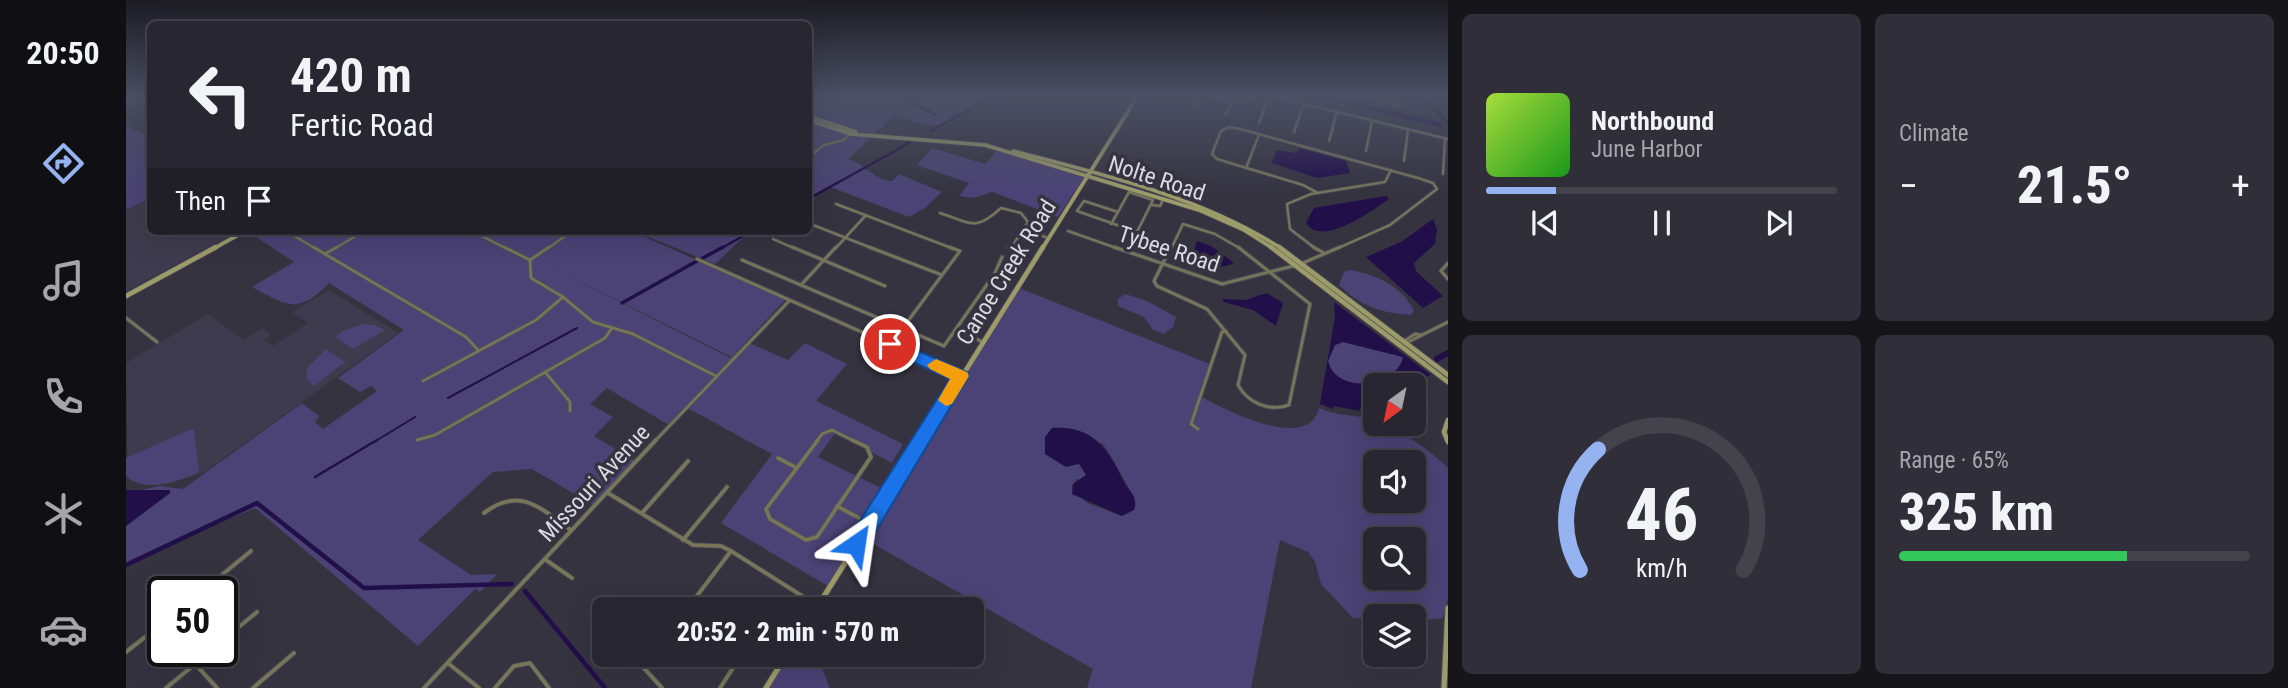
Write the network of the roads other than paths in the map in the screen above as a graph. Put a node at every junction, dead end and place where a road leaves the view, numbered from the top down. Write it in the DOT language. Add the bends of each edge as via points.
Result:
graph roads {
  1 [pos="836,129"];
  2 [pos="843,129"];
  3 [pos="1116,129"];
  4 [pos="1224,129"];
  5 [pos="1236,129"];
  6 [pos="1295,129"];
  7 [pos="1332,129"];
  8 [pos="1370,129"];
  9 [pos="1404,129"];
  10 [pos="1408,130"];
  11 [pos="1294,132"];
  12 [pos="849,134"];
  13 [pos="875,135"];
  14 [pos="1260,135"];
  15 [pos="936,136"];
  16 [pos="922,137"];
  17 [pos="930,138"];
  18 [pos="1447,139"];
  19 [pos="1329,141"];
  20 [pos="1366,151"];
  21 [pos="812,155"];
  22 [pos="1404,161"];
  23 [pos="1443,166"];
  24 [pos="1246,168"];
  25 [pos="1448,168"];
  26 [pos="1391,170"];
  27 [pos="1089,172"];
  28 [pos="1443,174"];
  29 [pos="1318,193"];
  30 [pos="1167,198"];
  31 [pos="836,204"];
  32 [pos="1151,205"];
  33 [pos="1118,212"];
  34 [pos="940,213"];
  35 [pos="866,215"];
  36 [pos="812,224"];
  37 [pos="1111,224"];
  38 [pos="1023,229"];
  39 [pos="1068,231"];
  40 [pos="239,235"];
  41 [pos="292,235"];
  42 [pos="357,235"];
  43 [pos="481,235"];
  44 [pos="566,235"];
  45 [pos="846,237"];
  46 [pos="1048,238"];
  47 [pos="772,239"];
  48 [pos="1008,247"];
  49 [pos="1324,253"];
  50 [pos="325,254"];
  51 [pos="1002,257"];
  52 [pos="696,259"];
  53 [pos="530,260"];
  54 [pos="742,260"];
  55 [pos="824,261"];
  56 [pos="1448,263"];
  57 [pos="1162,264"];
  58 [pos="1298,264"];
  59 [pos="1271,273"];
  60 [pos="942,275"];
  61 [pos="1448,279"];
  62 [pos="801,285"];
  63 [pos="885,286"];
  64 [pos="126,296"];
  65 [pos="563,297"];
  66 [pos="789,301"];
  67 [pos="126,318"];
  68 [pos="1448,322"];
  69 [pos="612,328"];
  70 [pos="902,329"];
  71 [pos="956,331"];
  72 [pos="1226,331"];
  73 [pos="157,342"];
  74 [pos="983,342"];
  75 [pos="1401,343"];
  76 [pos="478,350"];
  77 [pos="545,372"];
  78 [pos="1448,375"];
  79 [pos="716,376"];
  80 [pos="961,376"];
  81 [pos="423,381"];
  82 [pos="1448,382"];
  83 [pos="570,411"];
  84 [pos="1448,421"];
  85 [pos="1198,429"];
  86 [pos="417,440"];
  87 [pos="1448,442"];
  88 [pos="778,458"];
  89 [pos="688,461"];
  90 [pos="797,468"];
  91 [pos="727,487"];
  92 [pos="608,492"];
  93 [pos="837,506"];
  94 [pos="484,513"];
  95 [pos="642,513"];
  96 [pos="869,524"];
  97 [pos="572,531"];
  98 [pos="683,540"];
  99 [pos="251,551"];
  100 [pos="731,551"];
  101 [pos="545,559"];
  102 [pos="221,576"];
  103 [pos="572,578"];
  104 [pos="696,597"];
  105 [pos="802,597"];
  106 [pos="823,597"];
  107 [pos="1448,608"];
  108 [pos="257,612"];
  109 [pos="238,628"];
  110 [pos="147,635"];
  111 [pos="126,652"];
  112 [pos="294,653"];
  113 [pos="448,663"];
  114 [pos="191,667"];
  115 [pos="198,667"];
  116 [pos="643,667"];
  117 [pos="734,667"];
  118 [pos="779,667"];
  119 [pos="166,688"];
  120 [pos="218,688"];
  121 [pos="253,688"];
  122 [pos="424,688"];
  123 [pos="480,688"];
  124 [pos="495,688"];
  125 [pos="549,688"];
  126 [pos="662,688"];
  127 [pos="720,688"];
  128 [pos="766,688"];
  129 [pos="1444,688"];
  1 -- 12 [label="street, Nolte Road"];
  2 -- 13 [label="street, Nolte Road"];
  3 -- 27 [label="street, Canoe Creek Road"];
  4 -- 24 [label="street" via="1213,156"];
  5 -- 14 [label="street"];
  6 -- 11 [label="street"];
  7 -- 19 [label="street"];
  8 -- 20 [label="street"];
  9 -- 10 [label="street"];
  10 -- 18 [label="street"];
  10 -- 22 [label="street"];
  12 -- 13 [label="street"];
  12 -- 16 [label="street, Nolte Road"];
  12 -- 21 [label="street"];
  13 -- 16 [label="street, Nolte Road"];
  14 -- 24 [label="street"];
  14 -- 26 [label="street"];
  15 -- 16 [label="street, Nolte Road"];
  15 -- 17 [label="street"];
  15 -- 27 [label="street, Nolte Road" via="978,141"];
  16 -- 17 [label="street, Nolte Road"];
  17 -- 27 [label="street, Nolte Road" via="985,145"];
  18 -- 23 [label="street"];
  23 -- 25 [label="street"];
  23 -- 28 [label="street"];
  24 -- 29 [label="street"];
  26 -- 29 [label="street" via="1385,182"];
  26 -- 49 [label="street, Tybee Road" via="1429,181 1436,191 1390,225"];
  27 -- 30 [label="street, Nolte Road"];
  27 -- 46 [label="street, Canoe Creek Road"];
  29 -- 49 [label="street" via="1293,199 1284,218 1287,228"];
  30 -- 32 [label="street" via="1160,206"];
  30 -- 58 [label="street, Nolte Road" via="1235,225"];
  31 -- 35 [label="street"];
  32 -- 33 [label="street" via="1152,199 1129,192"];
  32 -- 37 [label="street" via="1137,232"];
  33 -- 37 [label="street"];
  33 -- 37 [label="street" via="1084,201 1077,211"];
  34 -- 38 [label="street" via="976,225 985,223 996,209 1007,208 1026,216"];
  35 -- 45 [label="street"];
  35 -- 60 [label="street" via="960,251"];
  36 -- 45 [label="street"];
  38 -- 46 [label="street"];
  38 -- 48 [label="street"];
  39 -- 57 [label="street, Tybee Road"];
  40 -- 64 [label="street"];
  41 -- 50 [label="street"];
  42 -- 50 [label="street"];
  43 -- 53 [label="street"];
  44 -- 53 [label="street"];
  45 -- 55 [label="street"];
  45 -- 60 [label="street"];
  46 -- 74 [label="street, Canoe Creek Road"];
  47 -- 55 [label="street"];
  49 -- 58 [label="street, Tybee Road"];
  50 -- 76 [label="street" via="466,337"];
  51 -- 71 [label="street"];
  52 -- 66 [label="street"];
  53 -- 65 [label="street" via="531,278"];
  54 -- 62 [label="street"];
  55 -- 62 [label="street"];
  55 -- 63 [label="street"];
  56 -- 61 [label="street" via="1441,271"];
  57 -- 59 [label="street, Tybee Road" via="1229,284"];
  57 -- 59 [label="street" via="1180,226 1190,224 1238,247"];
  57 -- 72 [label="street" via="1154,281 1157,286 1207,309"];
  58 -- 59 [label="street, Tybee Road"];
  58 -- 75 [label="street, Nolte Road"];
  59 -- 72 [label="street" via="1311,309 1289,405 1275,409 1240,391 1245,355"];
  60 -- 70 [label="street"];
  62 -- 70 [label="street"];
  65 -- 69 [label="street" via="593,322"];
  65 -- 76 [label="street" via="536,320"];
  66 -- 79 [label="street, Missouri Avenue"];
  66 -- 80 [label="street"];
  67 -- 73 [label="street"];
  68 -- 75 [label="street"];
  69 -- 77 [label="street" via="605,338"];
  69 -- 79 [label="street"];
  70 -- 71 [label="street" via="944,346"];
  71 -- 74 [label="street"];
  72 -- 85 [label="street" via="1191,424"];
  74 -- 80 [label="street, Canoe Creek Road"];
  75 -- 78 [label="street, Nolte Road"];
  75 -- 82 [label="street, Nolte Road"];
  76 -- 81 [label="street"];
  77 -- 83 [label="street" via="570,402"];
  77 -- 86 [label="street" via="435,435"];
  79 -- 92 [label="street, Missouri Avenue"];
  80 -- 96 [label="street, Canoe Creek Road"];
  84 -- 87 [label="street" via="1444,432"];
  88 -- 90 [label="street"];
  89 -- 95 [label="street"];
  90 -- 93 [label="street" via="766,509 770,519 812,540"];
  90 -- 93 [label="street" via="827,431 867,447 871,457"];
  91 -- 98 [label="street"];
  92 -- 95 [label="street"];
  92 -- 97 [label="street, Missouri Avenue"];
  93 -- 96 [label="street"];
  94 -- 97 [label="street" via="499,500 521,498"];
  95 -- 98 [label="street"];
  96 -- 106 [label="street, Canoe Creek Road"];
  97 -- 101 [label="street, Missouri Avenue"];
  98 -- 100 [label="street"];
  99 -- 102 [label="street"];
  100 -- 104 [label="street"];
  100 -- 105 [label="street"];
  101 -- 103 [label="street"];
  101 -- 113 [label="street, Missouri Avenue"];
  107 -- 129 [label="street"];
  108 -- 109 [label="street"];
  110 -- 111 [label="street"];
  112 -- 121 [label="street"];
  113 -- 122 [label="street, Missouri Avenue"];
  113 -- 123 [label="street"];
  114 -- 119 [label="street"];
  115 -- 120 [label="street"];
  116 -- 126 [label="street"];
  117 -- 127 [label="street"];
  118 -- 128 [label="street"];
  124 -- 125 [label="street" via="514,666 530,663"];
}
